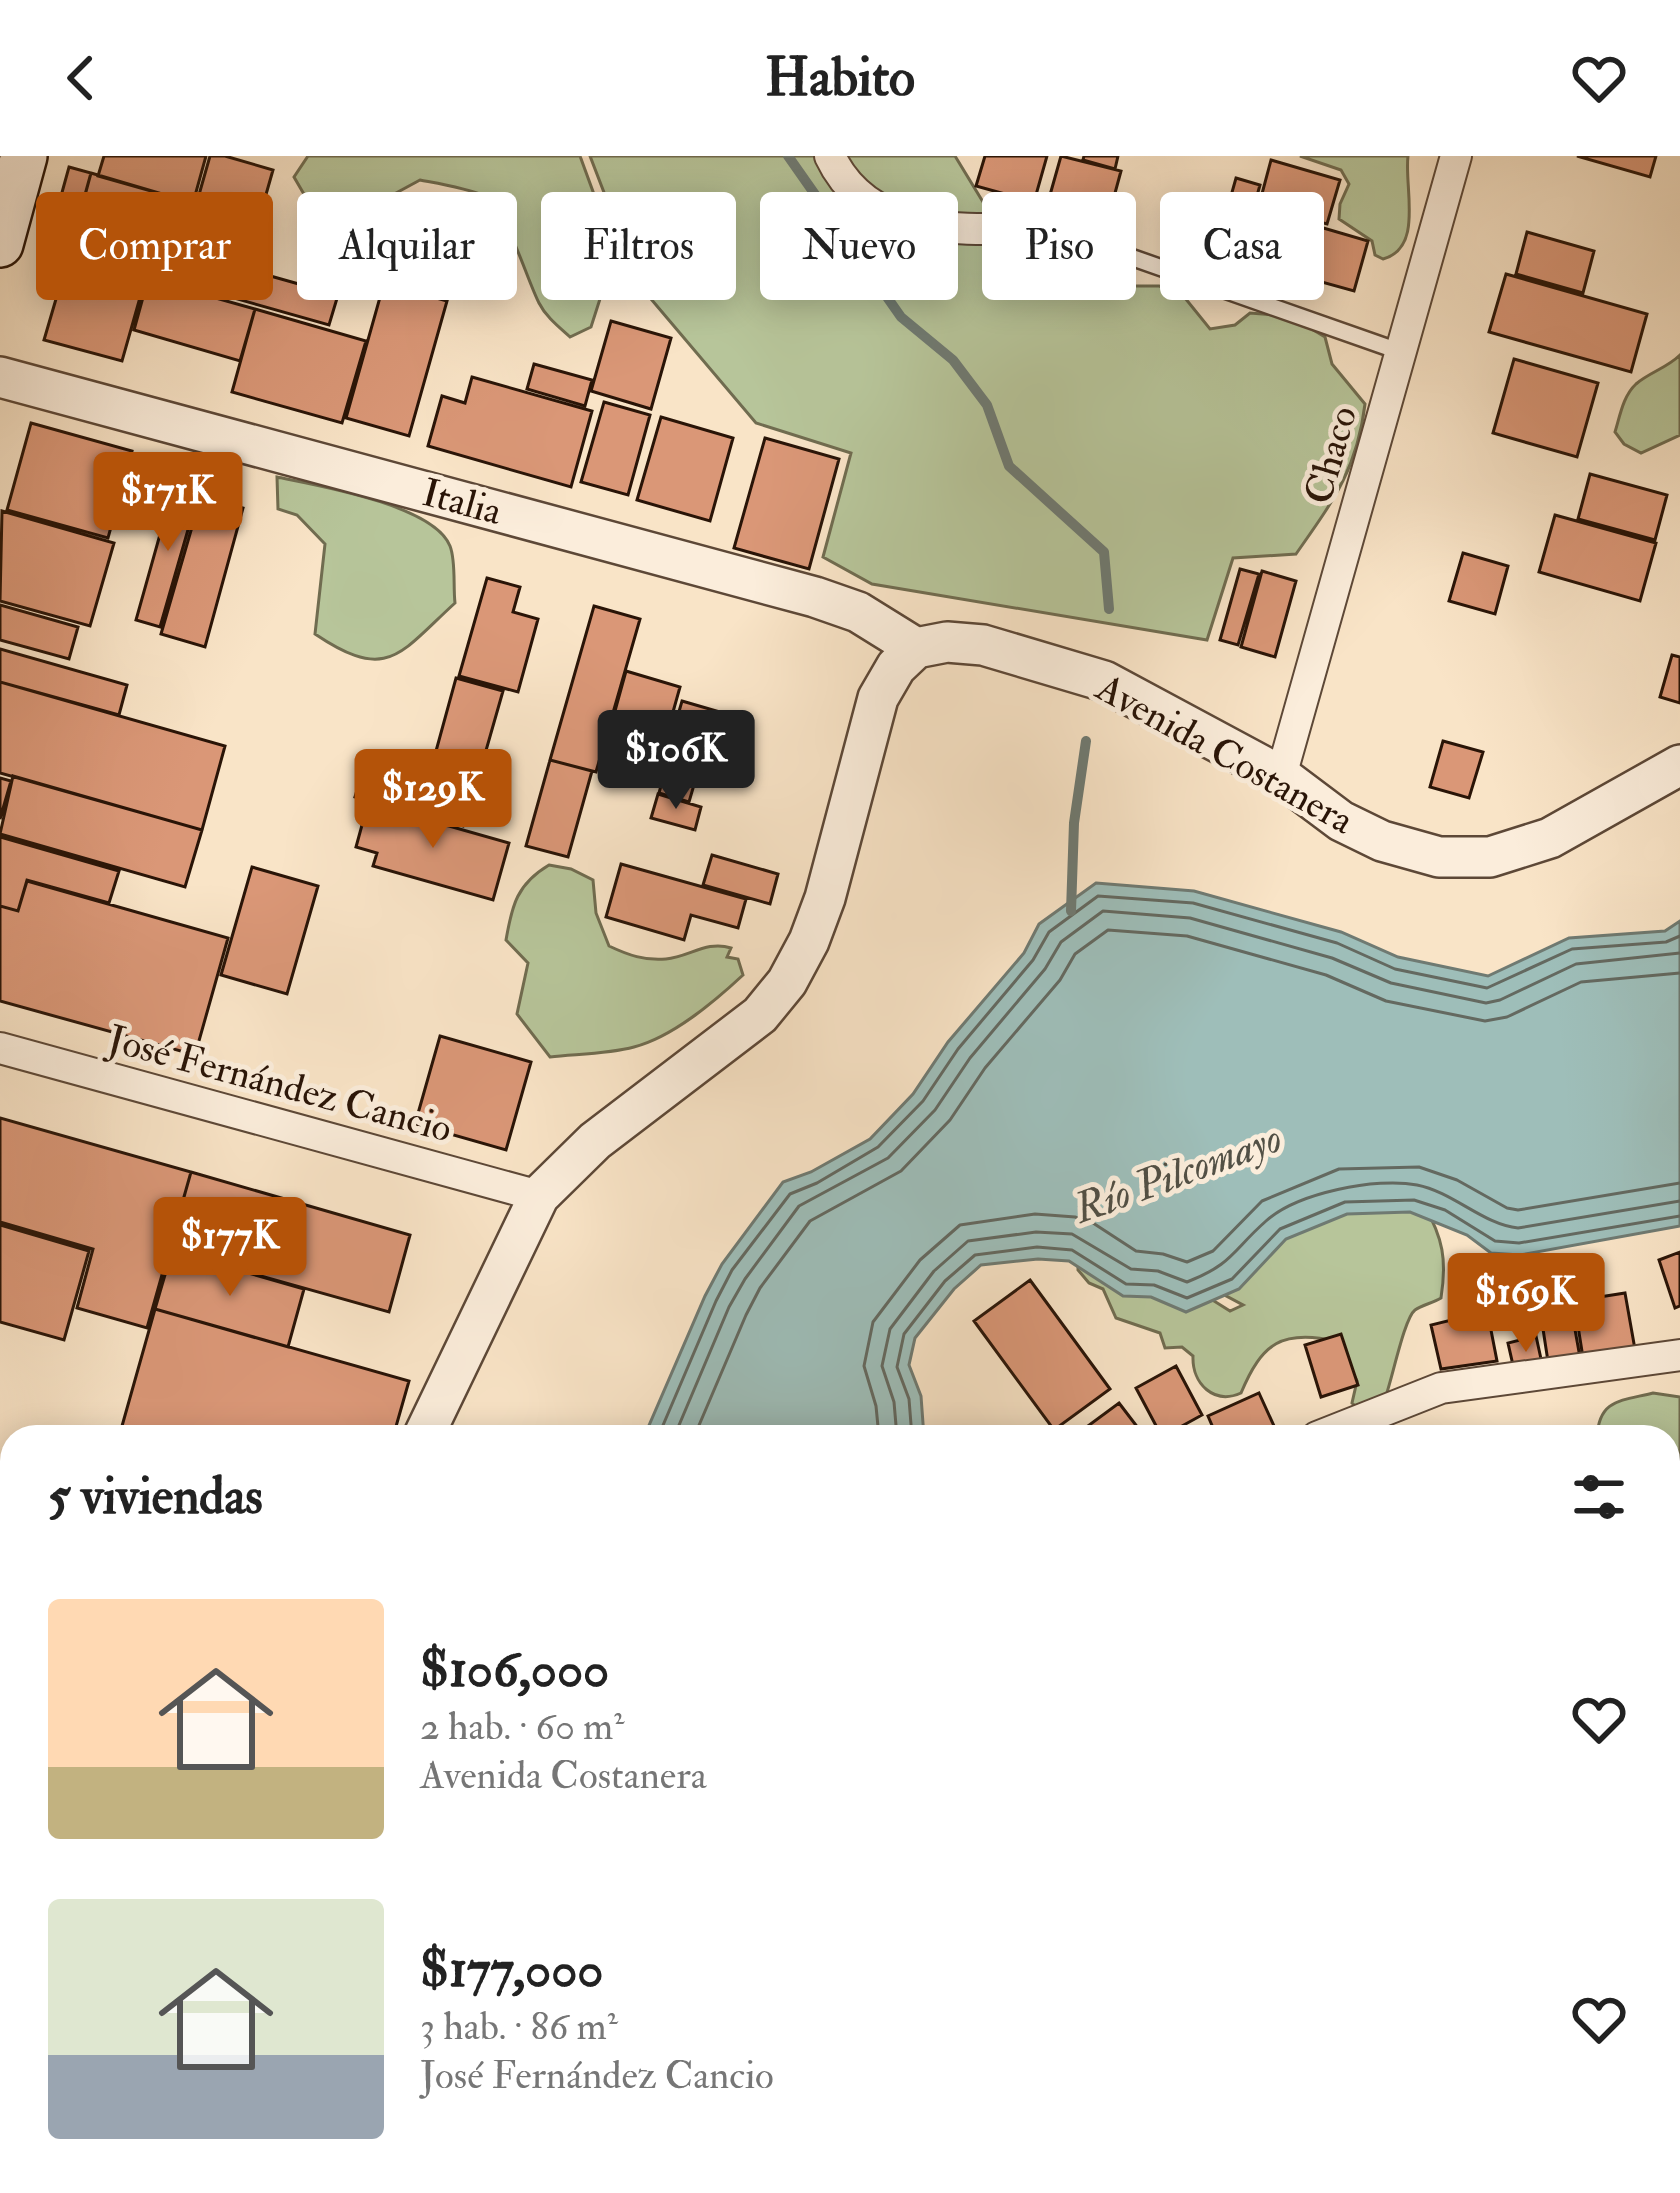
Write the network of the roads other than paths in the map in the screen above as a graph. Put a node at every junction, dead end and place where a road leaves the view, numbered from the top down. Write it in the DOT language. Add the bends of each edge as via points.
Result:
graph roads {
  1 [pos="24,156"];
  2 [pos="830,156"];
  3 [pos="1456,156"];
  4 [pos="982,230"];
  5 [pos="0,244"];
  6 [pos="1136,260"];
  7 [pos="1401,352"];
  8 [pos="0,377"];
  9 [pos="916,648"];
  10 [pos="1680,765"];
  11 [pos="1281,776"];
  12 [pos="0,1048"];
  13 [pos="539,1196"];
  14 [pos="1680,1355"];
  15 [pos="429,1425"];
  16 [pos="1348,1425"];
  1 -- 5 [label="main road"];
  2 -- 4 [label="street" via="866,203 928,227"];
  3 -- 7 [label="street, Chaco"];
  6 -- 7 [label="lane"];
  7 -- 11 [label="street, Chaco"];
  8 -- 9 [label="street, Italia" via="815,597"];
  9 -- 11 [label="street, Avenida Costanera" via="982,645 1105,681"];
  9 -- 13 [label="street" via="878,698 825,898 787,982 760,1015 595,1141"];
  10 -- 11 [label="street, Avenida Costanera" via="1550,838 1490,857 1439,857 1382,842"];
  12 -- 13 [label="street, José Fernández Cancio"];
  13 -- 15 [label="street"];
  14 -- 16 [label="street" via="1441,1388"];
}
